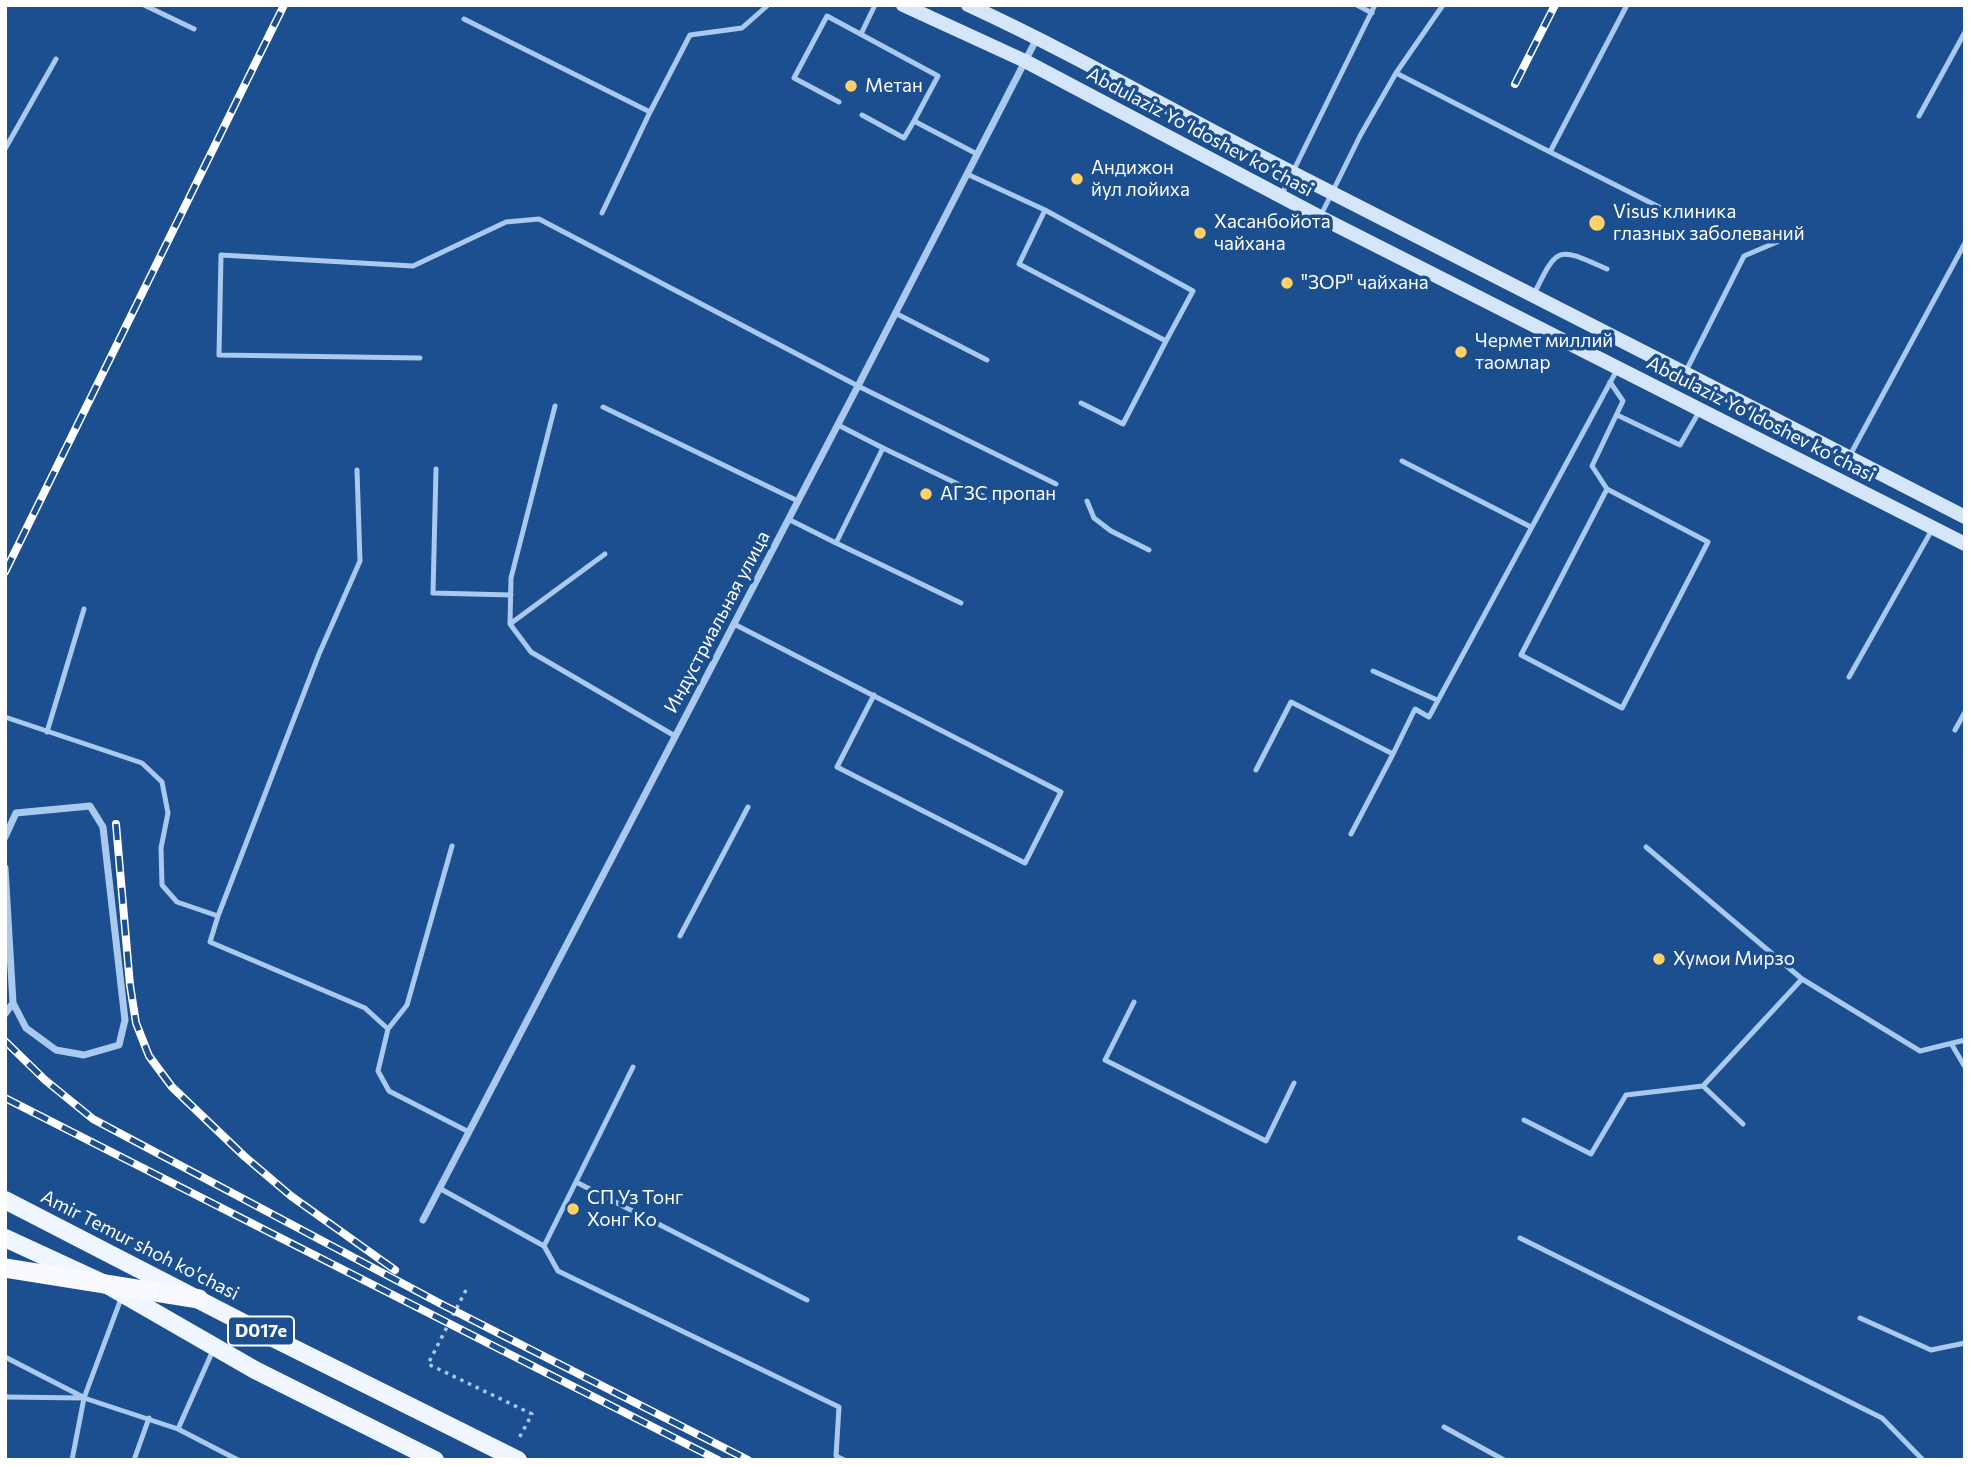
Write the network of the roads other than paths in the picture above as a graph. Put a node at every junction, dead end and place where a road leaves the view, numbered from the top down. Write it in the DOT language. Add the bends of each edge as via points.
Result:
graph roads {
  1 [pos="144,5"];
  2 [pos="768,5"];
  3 [pos="875,5"];
  4 [pos="903,5"];
  5 [pos="968,5"];
  6 [pos="1357,5"];
  7 [pos="1375,5"];
  8 [pos="1443,5"];
  9 [pos="1627,5"];
  10 [pos="1371,13"];
  11 [pos="464,19"];
  12 [pos="194,29"];
  13 [pos="1965,32"];
  14 [pos="861,34"];
  15 [pos="1037,37"];
  16 [pos="56,60"];
  17 [pos="1025,61"];
  18 [pos="1396,73"];
  19 [pos="839,102"];
  20 [pos="650,112"];
  21 [pos="862,115"];
  22 [pos="1920,116"];
  23 [pos="914,121"];
  24 [pos="5,149"];
  25 [pos="1550,152"];
  26 [pos="977,154"];
  27 [pos="967,173"];
  28 [pos="1292,173"];
  29 [pos="1332,192"];
  30 [pos="1281,195"];
  31 [pos="1661,208"];
  32 [pos="1045,210"];
  33 [pos="602,213"];
  34 [pos="1320,217"];
  35 [pos="1791,236"];
  36 [pos="1965,243"];
  37 [pos="1606,269"];
  38 [pos="1534,294"];
  39 [pos="895,313"];
  40 [pos="1166,341"];
  41 [pos="419,358"];
  42 [pos="988,360"];
  43 [pos="1618,368"];
  44 [pos="1685,373"];
  45 [pos="1610,382"];
  46 [pos="858,386"];
  47 [pos="1081,403"];
  48 [pos="555,406"];
  49 [pos="603,407"];
  50 [pos="1700,410"];
  51 [pos="1616,415"];
  52 [pos="838,425"];
  53 [pos="883,448"];
  54 [pos="1849,457"];
  55 [pos="1402,461"];
  56 [pos="436,469"];
  57 [pos="357,470"];
  58 [pos="1056,484"];
  59 [pos="1606,489"];
  60 [pos="991,500"];
  61 [pos="1087,500"];
  62 [pos="798,502"];
  63 [pos="1965,517"];
  64 [pos="788,519"];
  65 [pos="1531,527"];
  66 [pos="1933,528"];
  67 [pos="836,543"];
  68 [pos="1965,544"];
  69 [pos="1149,550"];
  70 [pos="605,554"];
  71 [pos="511,595"];
  72 [pos="961,603"];
  73 [pos="84,609"];
  74 [pos="510,624"];
  75 [pos="734,624"];
  76 [pos="1373,671"];
  77 [pos="1849,677"];
  78 [pos="874,695"];
  79 [pos="1437,700"];
  80 [pos="1965,712"];
  81 [pos="5,717"];
  82 [pos="1955,730"];
  83 [pos="47,732"];
  84 [pos="675,736"];
  85 [pos="1393,754"];
  86 [pos="1256,770"];
  87 [pos="748,807"];
  88 [pos="1351,834"];
  89 [pos="5,837"];
  90 [pos="452,846"];
  91 [pos="1646,847"];
  92 [pos="5,868"];
  93 [pos="218,916"];
  94 [pos="680,936"];
  95 [pos="1802,979"];
  96 [pos="1134,1002"];
  97 [pos="13,1003"];
  98 [pos="5,1014"];
  99 [pos="388,1029"];
  100 [pos="1965,1041"];
  101 [pos="1952,1045"];
  102 [pos="633,1067"];
  103 [pos="1965,1067"];
  104 [pos="1294,1083"];
  105 [pos="1703,1086"];
  106 [pos="1524,1120"];
  107 [pos="1742,1124"];
  108 [pos="469,1132"];
  109 [pos="576,1182"];
  110 [pos="439,1188"];
  111 [pos="5,1200"];
  112 [pos="423,1220"];
  113 [pos="5,1238"];
  114 [pos="1520,1238"];
  115 [pos="544,1246"];
  116 [pos="5,1268"];
  117 [pos="116,1290"];
  118 [pos="199,1299"];
  119 [pos="807,1300"];
  120 [pos="1860,1318"];
  121 [pos="1965,1343"];
  122 [pos="214,1347"];
  123 [pos="5,1357"];
  124 [pos="5,1397"];
  125 [pos="84,1398"];
  126 [pos="149,1418"];
  127 [pos="1444,1427"];
  128 [pos="178,1429"];
  129 [pos="514,1458"];
  130 [pos="72,1460"];
  131 [pos="134,1460"];
  132 [pos="237,1460"];
  133 [pos="435,1460"];
  134 [pos="844,1460"];
  135 [pos="1504,1460"];
  136 [pos="1923,1460"];
  1 -- 12 [label="lane"];
  2 -- 20 [label="lane" via="742,28 690,35"];
  3 -- 14 [label="lane"];
  4 -- 17 [label="main road, Abdulaziz Yoʻldoshev koʻchasi"];
  5 -- 15 [label="main road, Abdulaziz Yoʻldoshev koʻchasi"];
  6 -- 10 [label="lane"];
  7 -- 10 [label="lane"];
  8 -- 18 [label="lane"];
  9 -- 25 [label="lane"];
  10 -- 28 [label="lane"];
  11 -- 20 [label="lane"];
  13 -- 22 [label="lane"];
  14 -- 19 [label="lane" via="827,16 794,78"];
  14 -- 23 [label="lane" via="938,76"];
  15 -- 17 [label="street, Индустриальная улица"];
  15 -- 28 [label="main road, Abdulaziz Yoʻldoshev koʻchasi"];
  16 -- 24 [label="lane"];
  17 -- 26 [label="street, Индустриальная улица"];
  17 -- 30 [label="main road, Abdulaziz Yoʻldoshev koʻchasi"];
  18 -- 25 [label="lane"];
  18 -- 29 [label="lane"];
  20 -- 33 [label="lane"];
  21 -- 23 [label="lane" via="904,138"];
  23 -- 26 [label="lane"];
  25 -- 31 [label="lane"];
  26 -- 27 [label="street, Индустриальная улица"];
  27 -- 32 [label="lane"];
  27 -- 39 [label="street, Индустриальная улица"];
  28 -- 29 [label="main road, Abdulaziz Yoʻldoshev koʻchasi"];
  28 -- 30 [label="lane"];
  29 -- 34 [label="lane"];
  29 -- 38 [label="main road, Abdulaziz Yoʻldoshev koʻchasi"];
  30 -- 34 [label="main road, Abdulaziz Yoʻldoshev koʻchasi"];
  32 -- 40 [label="lane" via="1193,291"];
  32 -- 40 [label="lane" via="1019,264"];
  34 -- 43 [label="main road, Abdulaziz Yoʻldoshev koʻchasi"];
  35 -- 44 [label="lane" via="1744,256"];
  36 -- 54 [label="lane"];
  37 -- 38 [label="lane" via="1560,254 1550,261"];
  38 -- 44 [label="main road, Abdulaziz Yoʻldoshev koʻchasi"];
  39 -- 42 [label="lane"];
  39 -- 46 [label="street, Индустриальная улица"];
  40 -- 47 [label="lane" via="1123,424"];
  41 -- 46 [label="lane" via="219,355 221,255 413,265 506,222 539,219"];
  43 -- 45 [label="lane"];
  43 -- 50 [label="main road, Abdulaziz Yoʻldoshev koʻchasi"];
  44 -- 54 [label="main road, Abdulaziz Yoʻldoshev koʻchasi"];
  45 -- 51 [label="lane" via="1623,401"];
  45 -- 65 [label="lane"];
  46 -- 52 [label="street, Индустриальная улица"];
  46 -- 58 [label="lane"];
  48 -- 71 [label="lane" via="511,578"];
  49 -- 62 [label="lane"];
  50 -- 51 [label="lane" via="1680,445"];
  50 -- 66 [label="main road, Abdulaziz Yoʻldoshev koʻchasi"];
  51 -- 59 [label="lane" via="1592,466"];
  52 -- 53 [label="lane"];
  52 -- 62 [label="street, Индустриальная улица"];
  53 -- 60 [label="lane"];
  53 -- 67 [label="lane"];
  54 -- 63 [label="main road, Abdulaziz Yoʻldoshev koʻchasi"];
  55 -- 65 [label="lane"];
  56 -- 71 [label="lane" via="433,593"];
  57 -- 93 [label="lane" via="360,561 319,654"];
  59 -- 59 [label="lane" via="1708,542 1622,708 1521,655"];
  61 -- 69 [label="lane" via="1094,518"];
  62 -- 64 [label="street, Индустриальная улица"];
  64 -- 67 [label="lane"];
  64 -- 75 [label="street, Индустриальная улица"];
  65 -- 79 [label="lane"];
  66 -- 68 [label="main road, Abdulaziz Yoʻldoshev koʻchasi"];
  66 -- 77 [label="lane"];
  67 -- 72 [label="lane"];
  70 -- 74 [label="lane"];
  71 -- 74 [label="lane"];
  73 -- 83 [label="lane"];
  74 -- 84 [label="lane" via="531,652"];
  75 -- 78 [label="lane"];
  75 -- 84 [label="street, Индустриальная улица"];
  76 -- 79 [label="lane"];
  78 -- 78 [label="lane" via="1061,792 1025,863 837,767"];
  79 -- 85 [label="lane" via="1429,717 1415,709"];
  80 -- 82 [label="lane"];
  81 -- 83 [label="lane"];
  83 -- 93 [label="lane" via="142,763 162,782 168,813 161,848 162,885 177,902"];
  84 -- 108 [label="street, Индустриальная улица"];
  85 -- 86 [label="lane" via="1291,702"];
  85 -- 88 [label="lane"];
  87 -- 94 [label="lane"];
  89 -- 97 [label="street" via="16,813 90,806 103,827 125,1020 119,1045 84,1055 56,1050 26,1028"];
  90 -- 99 [label="lane" via="407,1005"];
  91 -- 95 [label="lane"];
  92 -- 97 [label="street"];
  93 -- 99 [label="lane" via="210,942 365,1008"];
  95 -- 101 [label="lane" via="1920,1051"];
  95 -- 105 [label="lane"];
  96 -- 104 [label="lane" via="1105,1060 1117,1067 1265,1141"];
  97 -- 98 [label="street"];
  99 -- 108 [label="lane" via="378,1071 389,1091"];
  100 -- 101 [label="lane"];
  101 -- 103 [label="lane"];
  102 -- 109 [label="lane"];
  105 -- 106 [label="lane" via="1626,1095 1591,1154"];
  105 -- 107 [label="lane"];
  108 -- 110 [label="street, Индустриальная улица"];
  109 -- 115 [label="lane"];
  109 -- 119 [label="lane"];
  110 -- 112 [label="street, Индустриальная улица"];
  110 -- 115 [label="lane"];
  111 -- 118 [label="main road, Amir Temur shoh ko'chasi / D017e"];
  113 -- 117 [label="main road, D017e"];
  114 -- 136 [label="lane" via="1882,1418"];
  115 -- 134 [label="lane" via="558,1271 839,1407 836,1456"];
  116 -- 117 [label="highway"];
  117 -- 118 [label="highway"];
  117 -- 122 [label="main road, D017e"];
  117 -- 125 [label="lane"];
  118 -- 129 [label="main road, Amir Temur shoh ko'chasi / D017e"];
  120 -- 121 [label="lane" via="1931,1350"];
  122 -- 128 [label="lane"];
  122 -- 133 [label="main road, D017e"];
  123 -- 125 [label="lane"];
  124 -- 125 [label="lane"];
  125 -- 126 [label="lane"];
  125 -- 130 [label="lane"];
  126 -- 128 [label="lane"];
  126 -- 131 [label="lane"];
  127 -- 135 [label="lane"];
  128 -- 132 [label="lane"];
}
